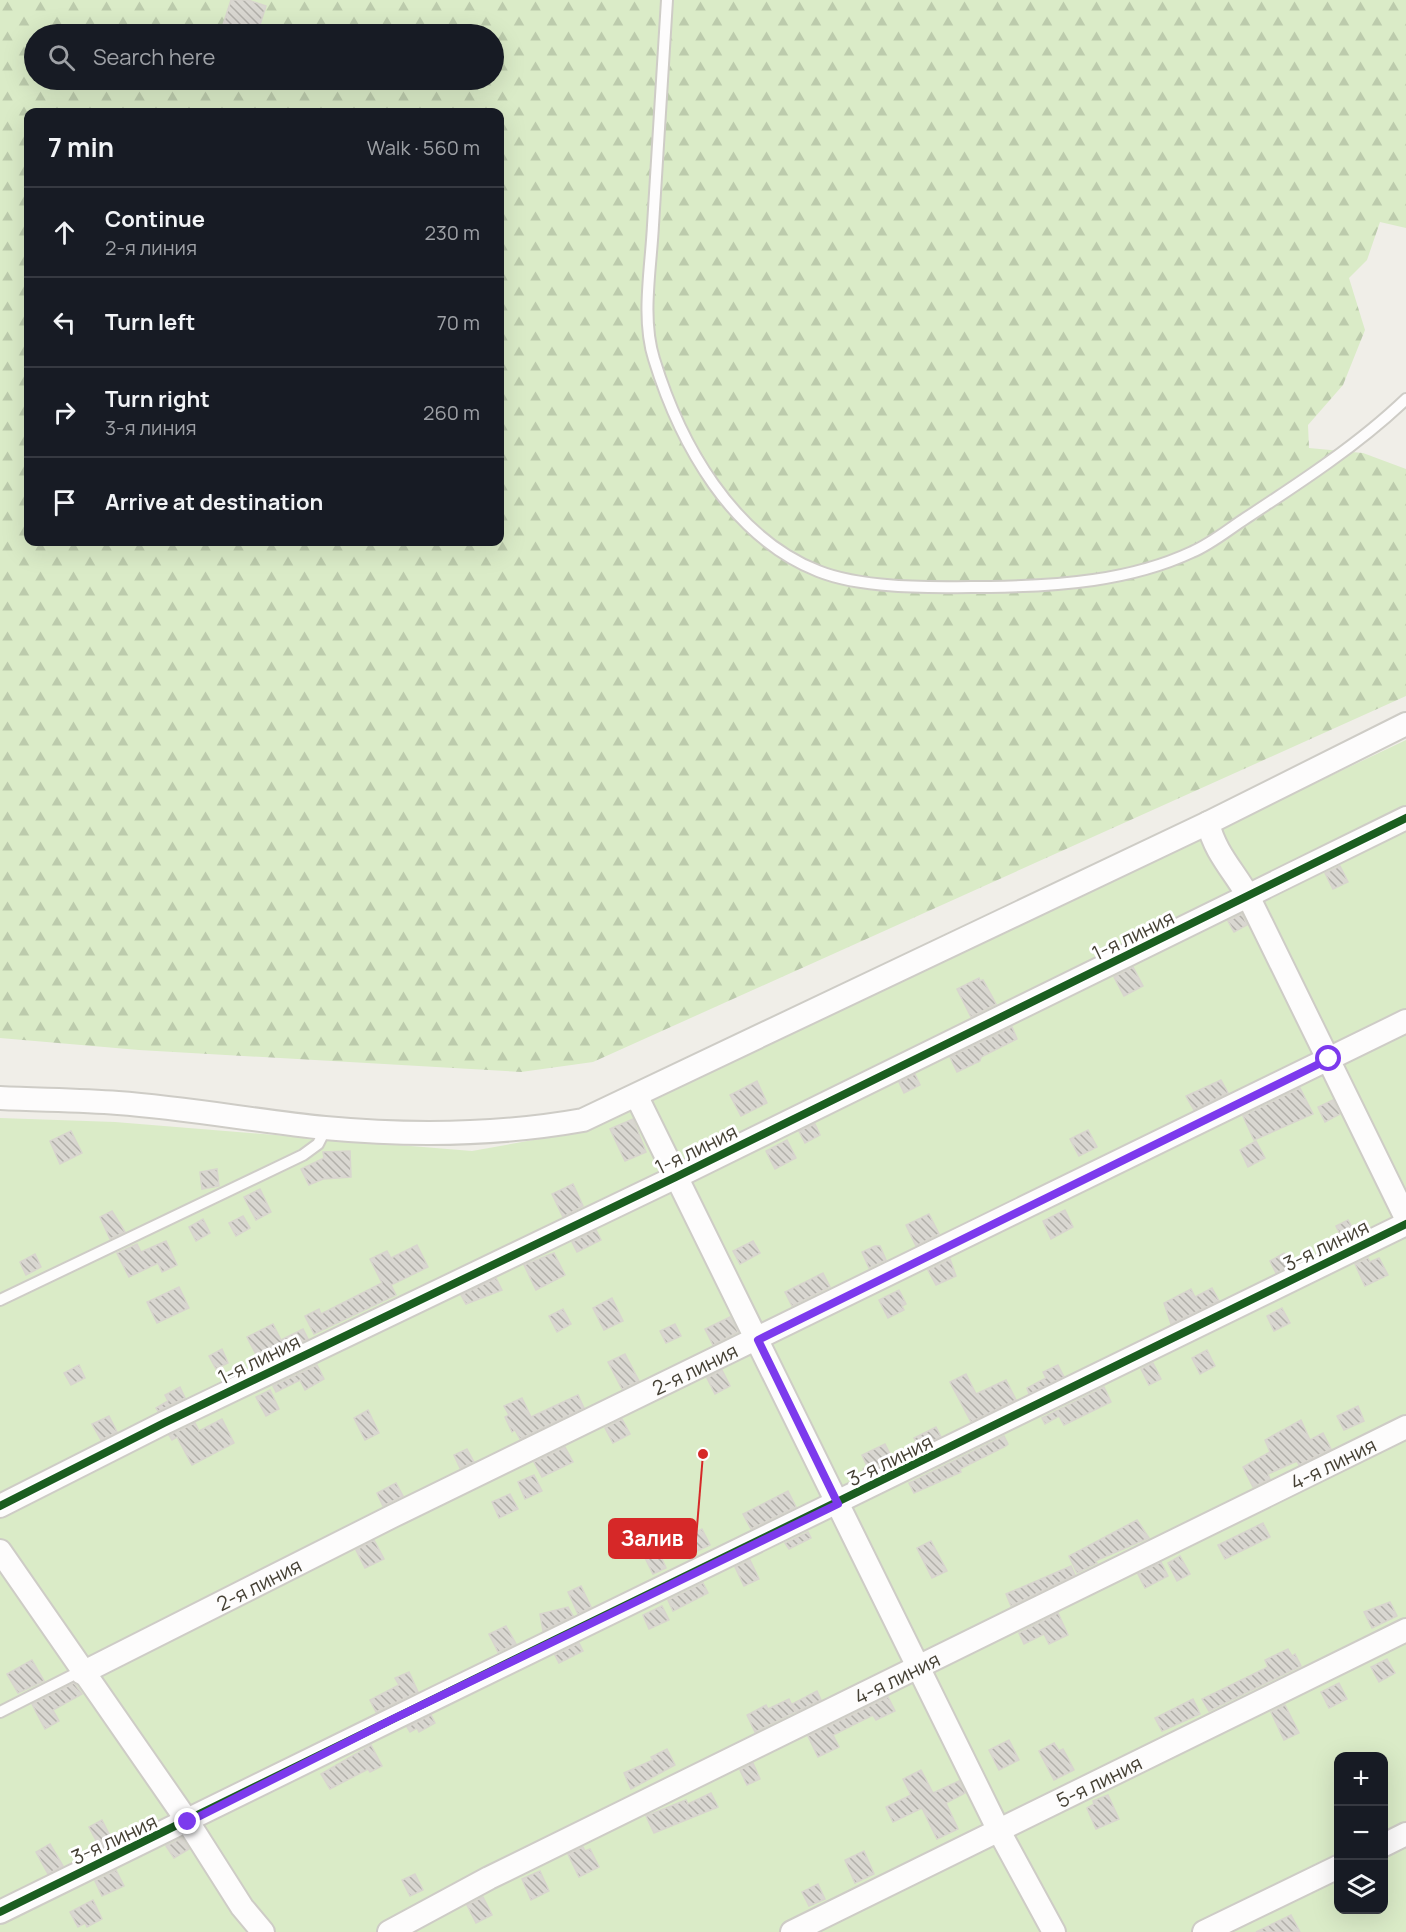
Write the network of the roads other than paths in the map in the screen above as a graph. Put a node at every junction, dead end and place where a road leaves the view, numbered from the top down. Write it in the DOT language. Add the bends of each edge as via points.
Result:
graph roads {
  1 [pos="667,0"];
  2 [pos="1406,399"];
  3 [pos="1406,724"];
  4 [pos="1406,818"];
  5 [pos="1208,824"];
  6 [pos="1248,896"];
  7 [pos="1406,1021"];
  8 [pos="1329,1059"];
  9 [pos="637,1096"];
  10 [pos="0,1098"];
  11 [pos="326,1128"];
  12 [pos="676,1177"];
  13 [pos="1406,1218"];
  14 [pos="1406,1224"];
  15 [pos="0,1300"];
  16 [pos="758,1340"];
  17 [pos="1406,1427"];
  18 [pos="838,1504"];
  19 [pos="0,1506"];
  20 [pos="0,1551"];
  21 [pos="1406,1630"];
  22 [pos="918,1666"];
  23 [pos="82,1672"];
  24 [pos="0,1712"];
  25 [pos="188,1822"];
  26 [pos="999,1831"];
  27 [pos="1406,1834"];
  28 [pos="1388,1843"];
  29 [pos="1334,1869"];
  30 [pos="0,1912"];
  31 [pos="263,1932"];
  32 [pos="389,1932"];
  33 [pos="792,1932"];
  34 [pos="1054,1932"];
  35 [pos="1204,1932"];
  1 -- 2 [label="lane" via="648,306 653,357 695,455 729,507 783,555 821,573 867,582 935,587 1040,586 1150,567 1194,552 1297,485"];
  3 -- 5 [label="street"];
  4 -- 6 [label="street, 1-я линия"];
  5 -- 6 [label="street" via="1218,854"];
  5 -- 9 [label="street"];
  6 -- 8 [label="street"];
  6 -- 12 [label="street, 1-я линия"];
  7 -- 8 [label="street, 2-я линия"];
  8 -- 13 [label="street"];
  8 -- 16 [label="street, 2-я линия"];
  9 -- 11 [label="street" via="583,1120 544,1127 455,1132"];
  9 -- 12 [label="street"];
  10 -- 11 [label="street" via="119,1103"];
  11 -- 15 [label="lane" via="318,1144 303,1155"];
  12 -- 16 [label="street"];
  12 -- 19 [label="street, 1-я линия"];
  14 -- 18 [label="street, 3-я линия"];
  16 -- 18 [label="street"];
  16 -- 23 [label="street, 2-я линия"];
  17 -- 22 [label="street, 4-я линия"];
  18 -- 22 [label="street"];
  18 -- 25 [label="street, 3-я линия"];
  20 -- 23 [label="street"];
  21 -- 26 [label="street, 5-я линия"];
  22 -- 26 [label="street"];
  22 -- 32 [label="street, 4-я линия"];
  23 -- 24 [label="lane"];
  23 -- 25 [label="street"];
  25 -- 30 [label="street, 3-я линия"];
  25 -- 31 [label="street" via="242,1907"];
  26 -- 33 [label="street, 5-я линия"];
  26 -- 34 [label="street"];
  27 -- 28 [label="street"];
  29 -- 35 [label="street"];
}
